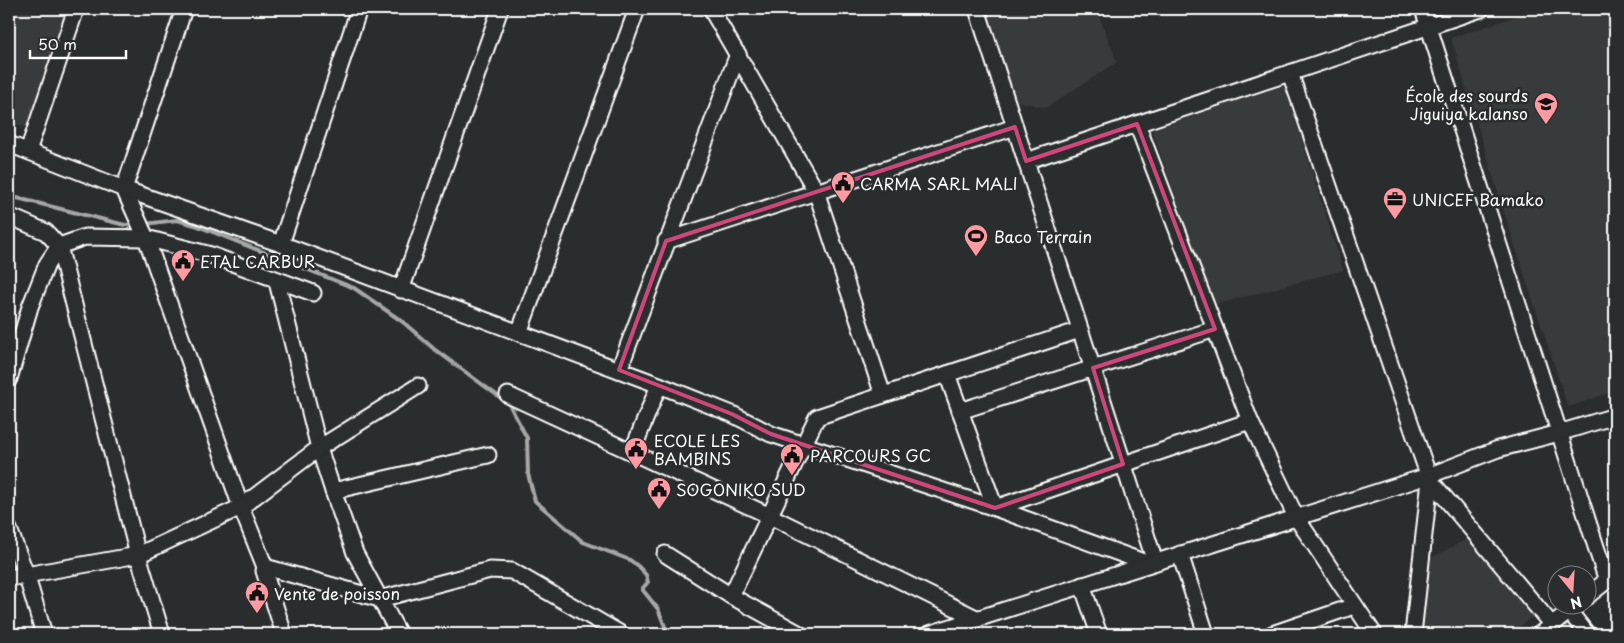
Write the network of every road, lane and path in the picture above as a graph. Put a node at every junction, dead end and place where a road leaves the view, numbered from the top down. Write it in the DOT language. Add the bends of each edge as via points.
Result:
graph roads {
  1 [pos="76,9"];
  2 [pos="184,9"];
  3 [pos="359,9"];
  4 [pos="500,9"];
  5 [pos="637,9"];
  6 [pos="711,9"];
  7 [pos="977,9"];
  8 [pos="1423,9"];
  9 [pos="1481,9"];
  10 [pos="1429,26"];
  11 [pos="738,54"];
  12 [pos="1290,73"];
  13 [pos="1137,124"];
  14 [pos="1015,127"];
  15 [pos="9,144"];
  16 [pos="28,151"];
  17 [pos="1026,161"];
  18 [pos="816,191"];
  19 [pos="126,193"];
  20 [pos="9,216"];
  21 [pos="146,238"];
  22 [pos="666,241"];
  23 [pos="281,244"];
  24 [pos="59,246"];
  25 [pos="277,282"];
  26 [pos="401,290"];
  27 [pos="312,293"];
  28 [pos="1215,329"];
  29 [pos="1080,330"];
  30 [pos="519,333"];
  31 [pos="1093,368"];
  32 [pos="619,370"];
  33 [pos="947,374"];
  34 [pos="9,379"];
  35 [pos="659,384"];
  36 [pos="418,386"];
  37 [pos="508,395"];
  38 [pos="883,396"];
  39 [pos="960,411"];
  40 [pos="1615,416"];
  41 [pos="1250,421"];
  42 [pos="1559,434"];
  43 [pos="802,445"];
  44 [pos="319,448"];
  45 [pos="632,452"];
  46 [pos="488,455"];
  47 [pos="1123,464"];
  48 [pos="1428,478"];
  49 [pos="333,491"];
  50 [pos="241,507"];
  51 [pos="995,508"];
  52 [pos="770,516"];
  53 [pos="1296,517"];
  54 [pos="9,529"];
  55 [pos="665,554"];
  56 [pos="1180,554"];
  57 [pos="138,555"];
  58 [pos="1152,563"];
  59 [pos="265,567"];
  60 [pos="26,574"];
  61 [pos="9,578"];
  62 [pos="1611,578"];
  63 [pos="1082,586"];
  64 [pos="1596,589"];
  65 [pos="731,596"];
  66 [pos="380,599"];
  67 [pos="1354,606"];
  68 [pos="1562,616"];
  69 [pos="1577,616"];
  70 [pos="978,619"];
  71 [pos="1552,624"];
  72 [pos="1306,629"];
  73 [pos="44,634"];
  74 [pos="162,634"];
  75 [pos="284,634"];
  76 [pos="398,634"];
  77 [pos="621,634"];
  78 [pos="800,634"];
  79 [pos="929,634"];
  80 [pos="1098,634"];
  81 [pos="1206,634"];
  82 [pos="1272,634"];
  83 [pos="1374,634"];
  84 [pos="1413,634"];
  85 [pos="1540,634"];
  86 [pos="1587,634"];
  1 -- 16 [label="street"];
  2 -- 19 [label="street"];
  3 -- 23 [label="street"];
  4 -- 26 [label="street"];
  5 -- 30 [label="street"];
  6 -- 11 [label="street"];
  7 -- 14 [label="street"];
  8 -- 10 [label="street"];
  9 -- 10 [label="street"];
  10 -- 12 [label="street"];
  10 -- 42 [label="street"];
  11 -- 18 [label="street"];
  11 -- 22 [label="street"];
  12 -- 13 [label="street"];
  12 -- 48 [label="street"];
  13 -- 17 [label="street"];
  13 -- 28 [label="street"];
  14 -- 17 [label="street"];
  14 -- 18 [label="street"];
  15 -- 16 [label="street"];
  16 -- 19 [label="street"];
  17 -- 29 [label="street"];
  18 -- 22 [label="street"];
  18 -- 38 [label="street"];
  19 -- 21 [label="street"];
  19 -- 23 [label="street"];
  20 -- 24 [label="street" via="46,232"];
  21 -- 24 [label="street" via="85,238"];
  21 -- 25 [label="street" via="211,256"];
  21 -- 50 [label="street"];
  22 -- 32 [label="street"];
  23 -- 26 [label="street"];
  24 -- 34 [label="street" via="47,264 30,307"];
  24 -- 57 [label="street"];
  25 -- 27 [label="street"];
  25 -- 44 [label="street"];
  26 -- 30 [label="street"];
  28 -- 31 [label="street"];
  28 -- 41 [label="street"];
  29 -- 31 [label="street"];
  29 -- 33 [label="street"];
  30 -- 32 [label="street"];
  31 -- 39 [label="street"];
  31 -- 47 [label="street"];
  32 -- 35 [label="street"];
  33 -- 38 [label="street"];
  33 -- 39 [label="street"];
  35 -- 43 [label="street"];
  35 -- 45 [label="street"];
  36 -- 44 [label="street"];
  37 -- 45 [label="street"];
  38 -- 43 [label="street" via="817,417"];
  39 -- 51 [label="street"];
  40 -- 42 [label="street"];
  41 -- 47 [label="street"];
  41 -- 53 [label="street"];
  42 -- 48 [label="street" via="1498,449"];
  42 -- 62 [label="street"];
  43 -- 51 [label="street"];
  43 -- 52 [label="street"];
  44 -- 49 [label="street"];
  44 -- 50 [label="street"];
  45 -- 52 [label="street"];
  46 -- 49 [label="street"];
  47 -- 51 [label="street"];
  47 -- 58 [label="street"];
  48 -- 53 [label="street"];
  48 -- 71 [label="street"];
  48 -- 84 [label="street"];
  49 -- 66 [label="street" via="355,553"];
  50 -- 57 [label="street"];
  50 -- 59 [label="street"];
  51 -- 58 [label="street"];
  52 -- 65 [label="street"];
  52 -- 70 [label="street"];
  53 -- 56 [label="street"];
  53 -- 67 [label="street"];
  54 -- 60 [label="street"];
  55 -- 65 [label="street"];
  56 -- 58 [label="street"];
  56 -- 81 [label="street"];
  57 -- 60 [label="street"];
  57 -- 74 [label="street"];
  58 -- 63 [label="street"];
  59 -- 66 [label="street"];
  59 -- 75 [label="street"];
  60 -- 61 [label="street"];
  60 -- 73 [label="street"];
  62 -- 64 [label="street"];
  63 -- 70 [label="street"];
  63 -- 80 [label="street"];
  65 -- 78 [label="street"];
  66 -- 76 [label="street"];
  66 -- 77 [label="street" via="490,570 512,571"];
  67 -- 72 [label="street"];
  67 -- 83 [label="street"];
  68 -- 71 [label="street"];
  69 -- 86 [label="street"];
  70 -- 79 [label="street"];
  71 -- 85 [label="street"];
  72 -- 82 [label="street"];
}
